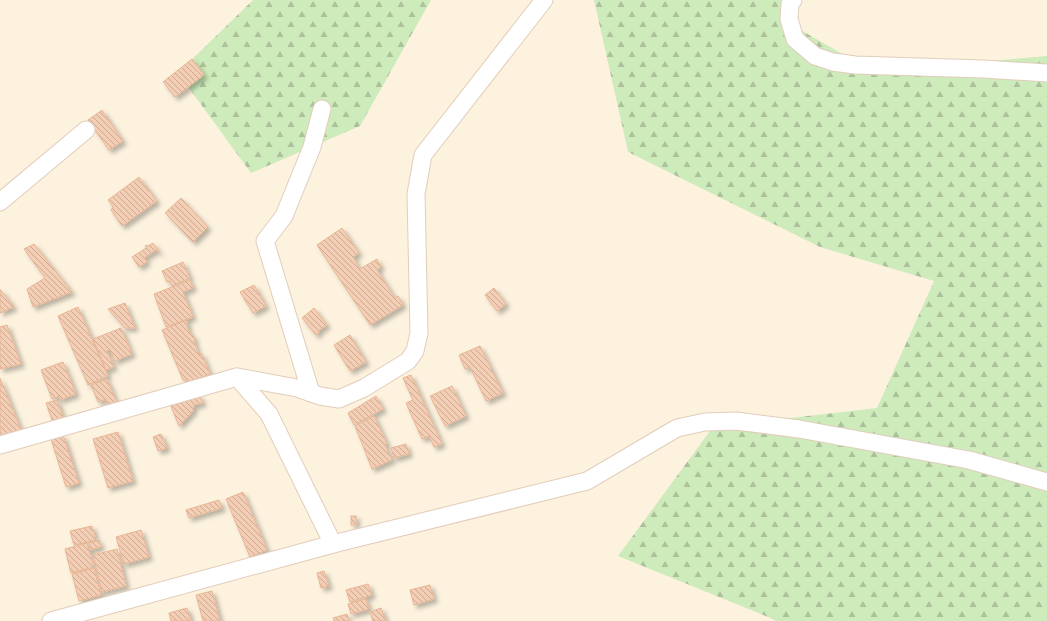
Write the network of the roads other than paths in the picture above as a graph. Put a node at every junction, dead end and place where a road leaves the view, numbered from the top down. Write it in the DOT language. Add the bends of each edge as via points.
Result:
graph roads {
  1 [pos="544,0"];
  2 [pos="793,0"];
  3 [pos="1047,74"];
  4 [pos="322,109"];
  5 [pos="86,130"];
  6 [pos="0,202"];
  7 [pos="237,377"];
  8 [pos="311,393"];
  9 [pos="0,445"];
  10 [pos="1047,482"];
  11 [pos="333,544"];
  12 [pos="51,621"];
  1 -- 8 [label="street" via="423,155 416,194 419,333 415,350 408,361 364,388 340,399"];
  2 -- 3 [label="street" via="790,4 789,19 796,39 815,56 833,62"];
  4 -- 8 [label="street" via="312,147 284,216 265,241"];
  5 -- 6 [label="street"];
  7 -- 8 [label="street"];
  7 -- 9 [label="street"];
  7 -- 11 [label="street" via="269,414"];
  10 -- 11 [label="street" via="969,460 799,429 736,421 705,422 677,428 587,481"];
  11 -- 12 [label="street"];
}
